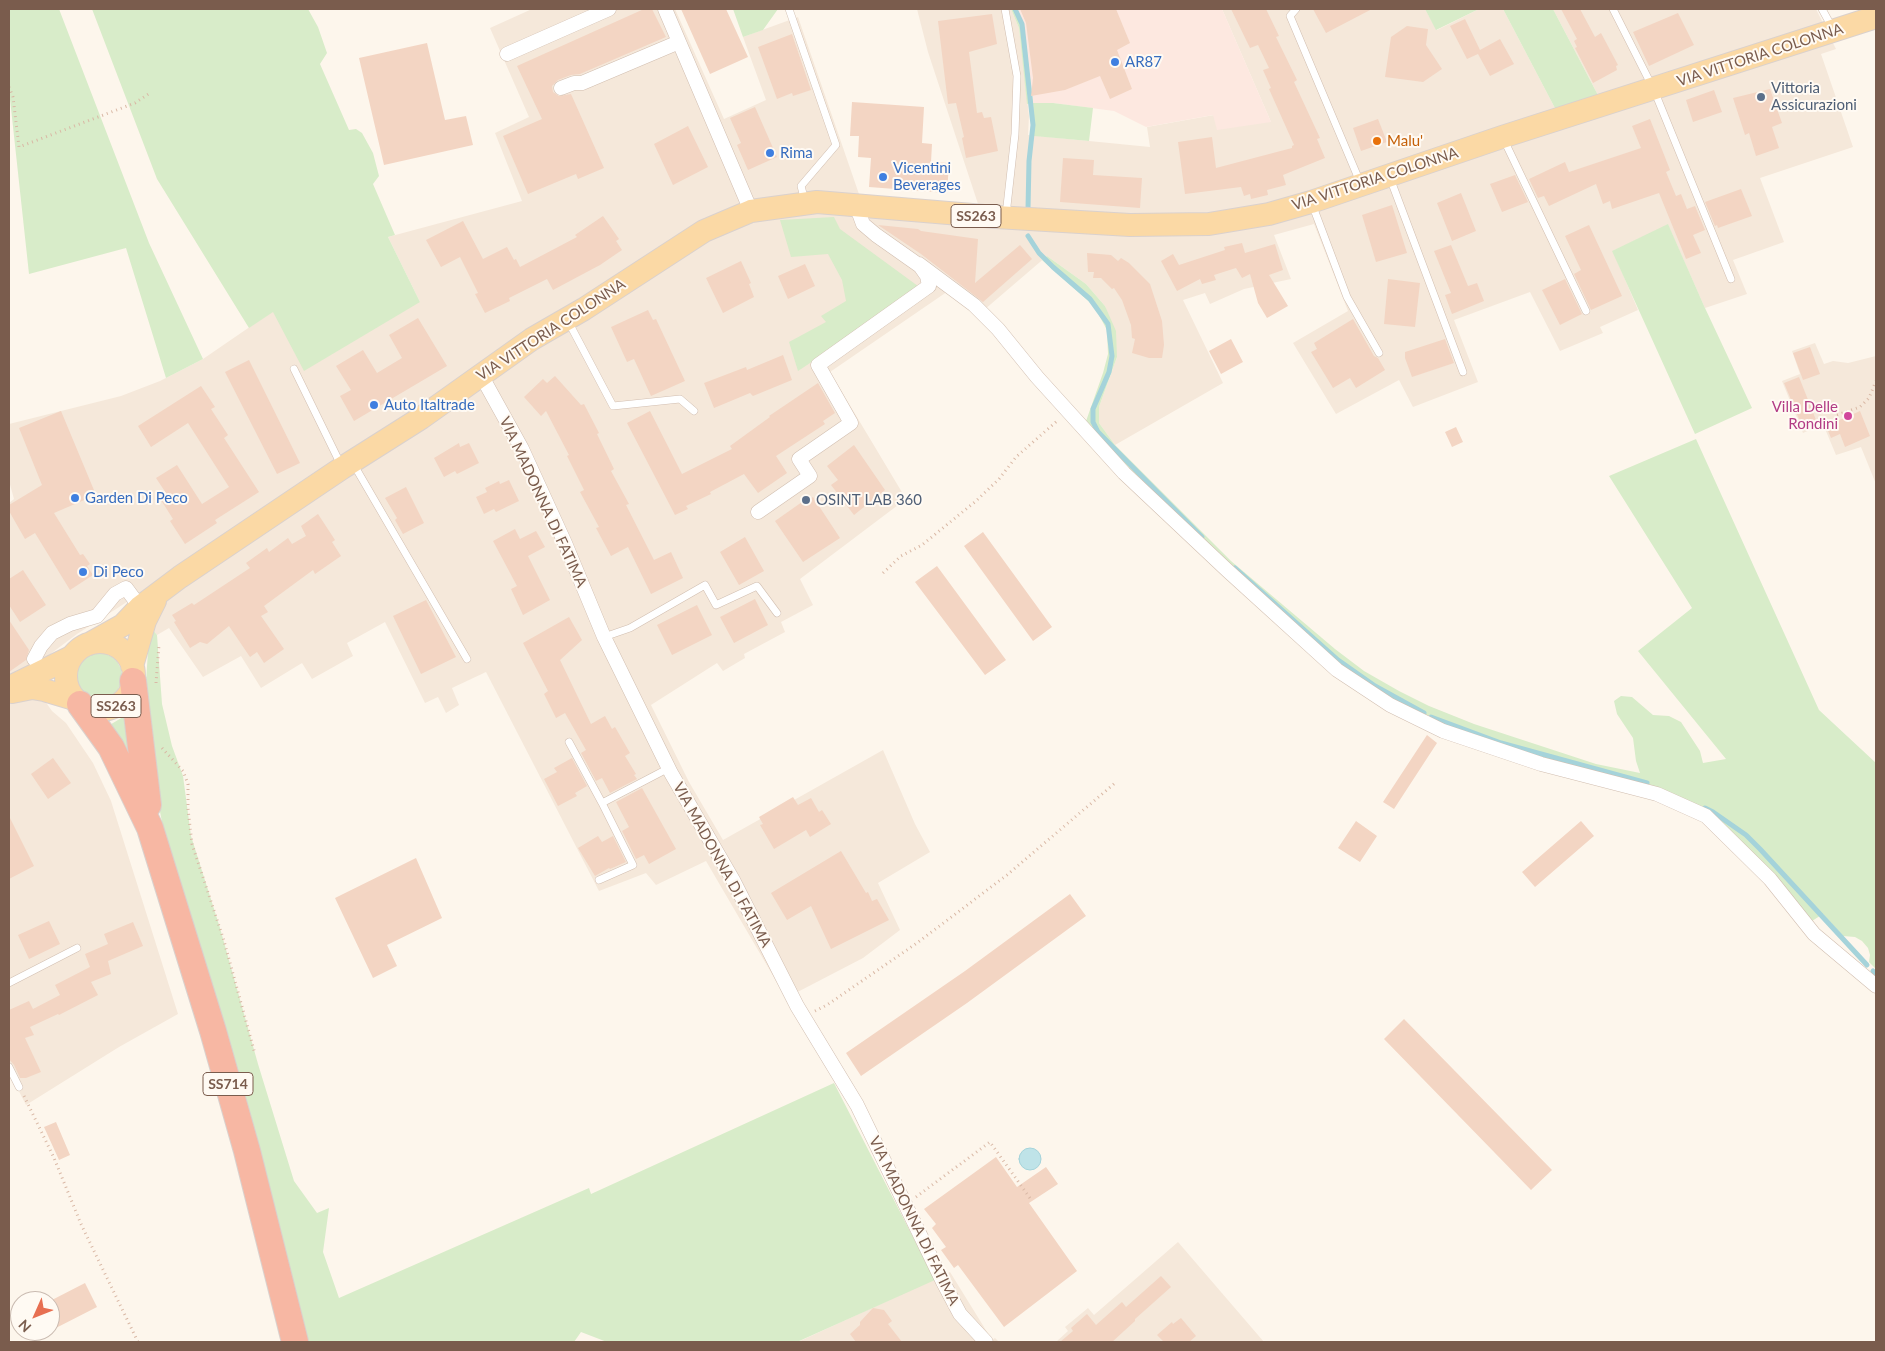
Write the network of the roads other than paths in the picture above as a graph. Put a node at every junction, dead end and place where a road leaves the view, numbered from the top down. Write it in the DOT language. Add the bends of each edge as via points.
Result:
graph roads {
  1 [pos="609,9"];
  2 [pos="665,9"];
  3 [pos="789,9"];
  4 [pos="1005,9"];
  5 [pos="1296,9"];
  6 [pos="1613,9"];
  7 [pos="1822,9"];
  8 [pos="1876,17"];
  9 [pos="1834,31"];
  10 [pos="679,42"];
  11 [pos="507,54"];
  12 [pos="560,88"];
  13 [pos="1654,90"];
  14 [pos="1502,137"];
  15 [pos="1389,175"];
  16 [pos="1361,185"];
  17 [pos="1311,202"];
  18 [pos="806,203"];
  19 [pos="856,205"];
  20 [pos="751,211"];
  21 [pos="1006,218"];
  22 [pos="919,265"];
  23 [pos="1731,279"];
  24 [pos="1586,311"];
  25 [pos="566,318"];
  26 [pos="1379,352"];
  27 [pos="294,369"];
  28 [pos="1463,372"];
  29 [pos="481,375"];
  30 [pos="694,411"];
  31 [pos="347,465"];
  32 [pos="758,512"];
  33 [pos="159,594"];
  34 [pos="140,608"];
  35 [pos="777,613"];
  36 [pos="604,637"];
  37 [pos="89,644"];
  38 [pos="71,657"];
  39 [pos="34,659"];
  40 [pos="467,659"];
  41 [pos="133,673"];
  42 [pos="9,692"];
  43 [pos="77,701"];
  44 [pos="569,742"];
  45 [pos="669,768"];
  46 [pos="602,802"];
  47 [pos="150,828"];
  48 [pos="599,880"];
  49 [pos="77,948"];
  50 [pos="9,983"];
  51 [pos="1876,986"];
  52 [pos="9,1066"];
  53 [pos="19,1087"];
  54 [pos="295,1342"];
  55 [pos="986,1342"];
  1 -- 11 [label="street"];
  2 -- 10 [label="street"];
  3 -- 18 [label="lane" via="836,145 801,186"];
  4 -- 21 [label="lane" via="1017,76"];
  5 -- 16 [label="lane" via="1290,16"];
  6 -- 13 [label="lane"];
  7 -- 9 [label="lane"];
  8 -- 9 [label="main road, VIA VITTORIA COLONNA / SS263"];
  9 -- 13 [label="main road, VIA VITTORIA COLONNA / SS263"];
  10 -- 12 [label="street"];
  10 -- 20 [label="street"];
  13 -- 14 [label="main road, VIA VITTORIA COLONNA / SS263"];
  13 -- 23 [label="lane"];
  14 -- 15 [label="main road, VIA VITTORIA COLONNA / SS263"];
  14 -- 24 [label="lane"];
  15 -- 16 [label="main road, VIA VITTORIA COLONNA / SS263"];
  15 -- 28 [label="lane"];
  16 -- 17 [label="main road, VIA VITTORIA COLONNA / SS263"];
  17 -- 21 [label="main road, VIA VITTORIA COLONNA / SS263" via="1268,214 1209,224 1130,225"];
  17 -- 26 [label="lane" via="1348,297"];
  18 -- 19 [label="main road, VIA VITTORIA COLONNA / SS263"];
  18 -- 20 [label="main road, VIA VITTORIA COLONNA / SS263"];
  19 -- 21 [label="main road, VIA VITTORIA COLONNA / SS263"];
  19 -- 22 [label="street" via="863,224"];
  20 -- 25 [label="main road, VIA VITTORIA COLONNA / SS263" via="704,231"];
  22 -- 32 [label="street" via="929,286 818,365 851,423 799,459 810,476"];
  22 -- 51 [label="street" via="974,305 1124,473 1337,670 1390,705 1443,731 1541,764 1658,794 1706,816 1770,879 1814,934"];
  25 -- 29 [label="main road, VIA VITTORIA COLONNA / SS263"];
  25 -- 30 [label="lane" via="614,406 680,399"];
  27 -- 31 [label="lane"];
  29 -- 31 [label="main road, VIA VITTORIA COLONNA / SS263"];
  29 -- 36 [label="street, VIA MADONNA DI FATIMA" via="522,449"];
  31 -- 33 [label="main road, VIA VITTORIA COLONNA / SS263"];
  31 -- 40 [label="lane"];
  33 -- 34 [label="main road, VIA VITTORIA COLONNA / SS263"];
  33 -- 41 [label="main road, VIA VITTORIA COLONNA / SS263" via="145,621"];
  34 -- 37 [label="main road, VIA VITTORIA COLONNA / SS263" via="123,625"];
  34 -- 39 [label="street" via="126,588 112,598 97,616 52,633"];
  35 -- 36 [label="lane" via="757,586 716,605 705,585 630,628"];
  36 -- 45 [label="street, VIA MADONNA DI FATIMA"];
  37 -- 38 [label="main road, SS263"];
  37 -- 41 [label="main road" via="110,644 124,652"];
  38 -- 42 [label="main road, SS263" via="16,684"];
  38 -- 43 [label="main road, SS263" via="66,684"];
  41 -- 43 [label="main road, SS263" via="130,690 117,705 98,710"];
  41 -- 47 [label="highway, SS714"];
  42 -- 43 [label="main road, SS263" via="32,688"];
  43 -- 47 [label="highway, SS714" via="115,754"];
  44 -- 46 [label="lane"];
  45 -- 46 [label="lane"];
  45 -- 55 [label="street, VIA MADONNA DI FATIMA" via="733,880 803,1016 857,1105 942,1282 960,1314"];
  46 -- 48 [label="lane" via="633,864"];
  47 -- 54 [label="highway, SS714" via="247,1151"];
  49 -- 50 [label="lane"];
  52 -- 53 [label="lane"];
}
